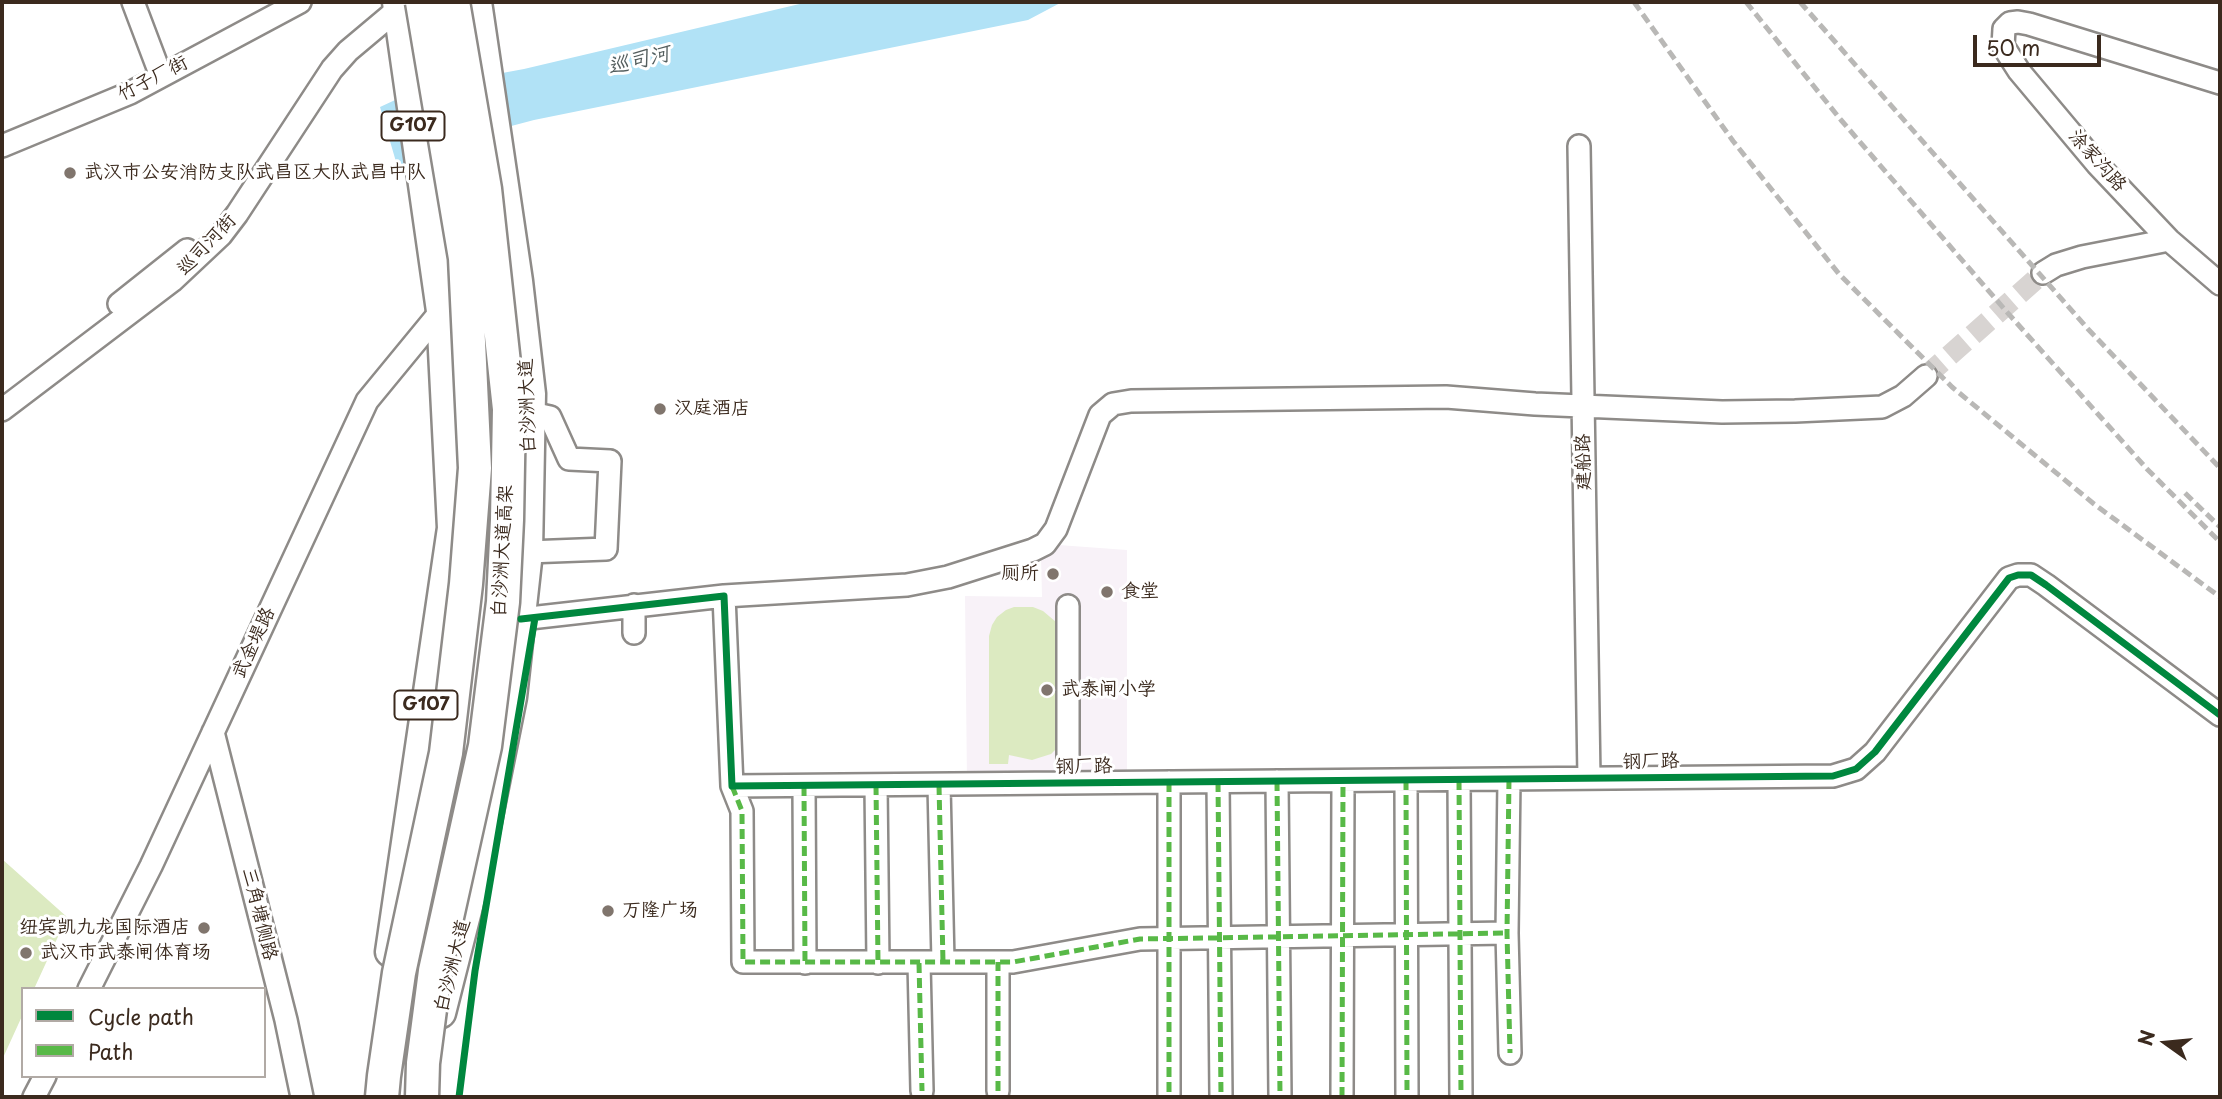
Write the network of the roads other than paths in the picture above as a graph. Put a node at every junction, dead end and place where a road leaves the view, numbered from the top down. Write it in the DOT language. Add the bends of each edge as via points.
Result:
graph roads {
  1 [pos="133,2"];
  2 [pos="300,2"];
  3 [pos="453,2"];
  4 [pos="477,2"];
  5 [pos="400,4"];
  6 [pos="161,76"];
  7 [pos="2220,83"];
  8 [pos="2,146"];
  9 [pos="1579,146"];
  10 [pos="2169,240"];
  11 [pos="2043,273"];
  12 [pos="518,281"];
  13 [pos="2220,284"];
  14 [pos="441,311"];
  15 [pos="1926,376"];
  16 [pos="2,394"];
  17 [pos="1583,406"];
  18 [pos="2,410"];
  19 [pos="531,413"];
  20 [pos="528,552"];
  21 [pos="724,596"];
  22 [pos="634,605"];
  23 [pos="1068,606"];
  24 [pos="520,619"];
  25 [pos="634,633"];
  26 [pos="2220,715"];
  27 [pos="213,732"];
  28 [pos="1589,778"];
  29 [pos="1509,779"];
  30 [pos="1406,780"];
  31 [pos="1459,780"];
  32 [pos="1277,781"];
  33 [pos="1343,781"];
  34 [pos="1169,782"];
  35 [pos="1218,782"];
  36 [pos="1068,783"];
  37 [pos="876,785"];
  38 [pos="939,785"];
  39 [pos="732,786"];
  40 [pos="804,786"];
  41 [pos="1507,933"];
  42 [pos="1405,934"];
  43 [pos="1458,934"];
  44 [pos="1342,935"];
  45 [pos="1279,936"];
  46 [pos="1219,938"];
  47 [pos="1169,939"];
  48 [pos="943,962"];
  49 [pos="998,962"];
  50 [pos="805,963"];
  51 [pos="878,963"];
  52 [pos="919,963"];
  53 [pos="90,987"];
  54 [pos="1510,1053"];
  55 [pos="44,1078"];
  56 [pos="922,1091"];
  57 [pos="998,1091"];
  58 [pos="1169,1096"];
  59 [pos="34,1097"];
  60 [pos="302,1097"];
  61 [pos="369,1097"];
  62 [pos="383,1097"];
  63 [pos="421,1097"];
  64 [pos="1221,1097"];
  65 [pos="1280,1097"];
  66 [pos="1342,1097"];
  67 [pos="1407,1097"];
  68 [pos="1461,1097"];
  1 -- 6 [label="street"];
  2 -- 6 [label="street, 竹子厂街"];
  3 -- 63 [label="highway, 白沙洲大道高架, bridge" via="485,189 507,395 507,520 503,602 485,746 435,971"];
  4 -- 12 [label="main road, 白沙洲大道"];
  5 -- 14 [label="main road, G107"];
  5 -- 16 [label="street, 巡司河街" via="322,66 239,199 217,226"];
  5 -- 18 [label="street, 巡司河街" via="332,69 221,235 172,281"];
  5 -- 62 [label="highway, 白沙洲大道高架, bridge" via="465,258 475,467 467,584 446,753 399,973"];
  6 -- 8 [label="street, 竹子厂街"];
  7 -- 10 [label="street, 涂家沟路" via="2029,24 2010,23 2004,29 2003,46 2019,71"];
  9 -- 17 [label="street, 建船路"];
  10 -- 11 [label="street" via="2082,257"];
  10 -- 13 [label="street, 涂家沟路"];
  12 -- 14 [label="street"];
  12 -- 19 [label="main road, 白沙洲大道"];
  14 -- 27 [label="street, 武金堤路" via="367,401"];
  14 -- 61 [label="main road, G107" via="452,528"];
  15 -- 17 [label="street" via="1882,407 1722,412"];
  17 -- 21 [label="street" via="1446,397 1113,404 1100,415 1056,529 1039,547 948,577 907,585"];
  17 -- 28 [label="street, 建船路"];
  19 -- 20 [label="main road, 白沙洲大道"];
  19 -- 20 [label="street" via="550,417 569,459 610,461 606,549"];
  20 -- 24 [label="main road, 白沙洲大道"];
  21 -- 22 [label="street"];
  21 -- 39 [label="street"];
  22 -- 24 [label="street"];
  22 -- 25 [label="street"];
  23 -- 36 [label="street"];
  24 -- 63 [label="main road, 白沙洲大道" via="512,697 477,871"];
  26 -- 28 [label="street, 钢厂路" via="2046,585 2031,575 2018,575 2009,578 1875,752 1856,769 1833,776"];
  27 -- 53 [label="street, 武金堤路"];
  27 -- 60 [label="street, 三角塘侧路"];
  28 -- 29 [label="street, 钢厂路"];
  29 -- 31 [label="street, 钢厂路"];
  29 -- 41 [label="street"];
  30 -- 31 [label="street, 钢厂路"];
  30 -- 33 [label="street, 钢厂路"];
  30 -- 42 [label="street"];
  31 -- 43 [label="street"];
  32 -- 33 [label="street, 钢厂路"];
  32 -- 35 [label="street, 钢厂路"];
  32 -- 45 [label="street"];
  33 -- 44 [label="street"];
  34 -- 35 [label="street, 钢厂路"];
  34 -- 36 [label="street, 钢厂路"];
  34 -- 47 [label="street"];
  35 -- 46 [label="street"];
  36 -- 38 [label="street, 钢厂路"];
  37 -- 38 [label="street, 钢厂路"];
  37 -- 40 [label="street, 钢厂路"];
  37 -- 51 [label="street"];
  38 -- 48 [label="street"];
  39 -- 40 [label="street, 钢厂路"];
  39 -- 50 [label="street" via="741,811 743,962"];
  40 -- 50 [label="street"];
  41 -- 43 [label="street"];
  41 -- 54 [label="street"];
  42 -- 43 [label="street"];
  42 -- 44 [label="street"];
  42 -- 67 [label="street"];
  43 -- 68 [label="street"];
  44 -- 45 [label="street"];
  44 -- 66 [label="street"];
  45 -- 46 [label="street"];
  45 -- 65 [label="street"];
  46 -- 47 [label="street"];
  46 -- 64 [label="street"];
  47 -- 49 [label="street"];
  47 -- 58 [label="street"];
  48 -- 49 [label="street"];
  48 -- 52 [label="street"];
  49 -- 57 [label="street"];
  50 -- 51 [label="street"];
  51 -- 52 [label="street"];
  52 -- 56 [label="street"];
  55 -- 59 [label="street"];
}
